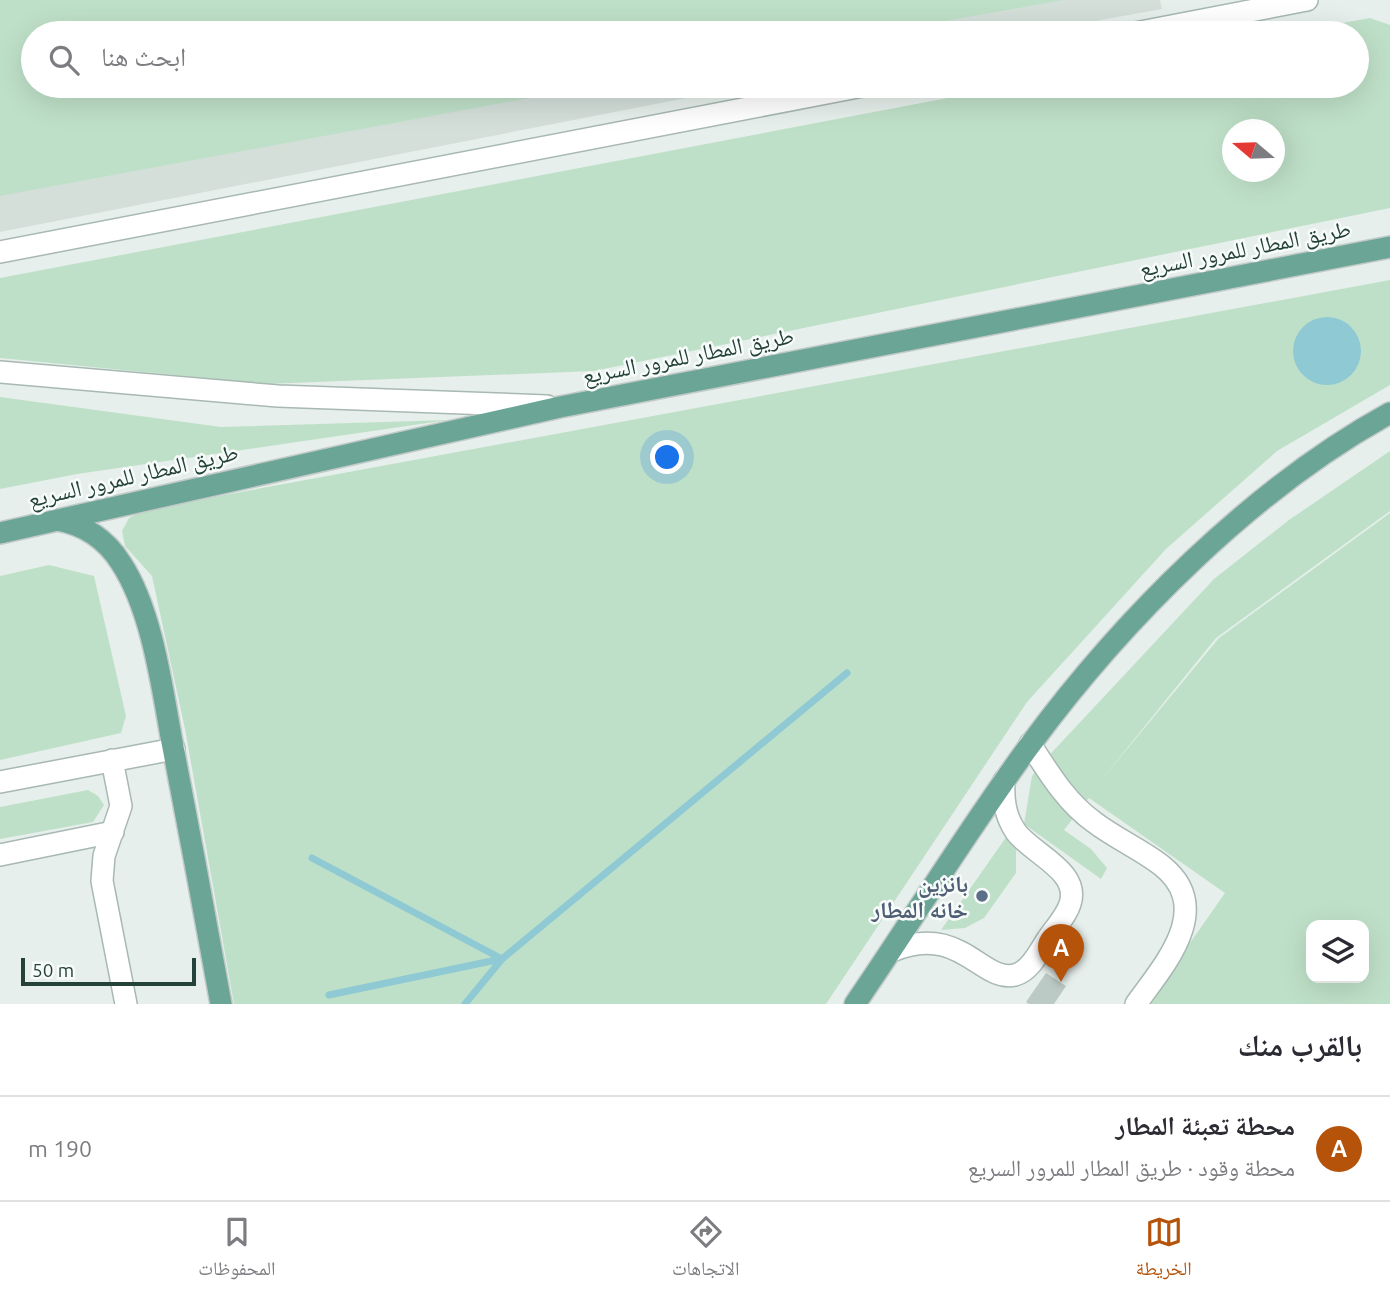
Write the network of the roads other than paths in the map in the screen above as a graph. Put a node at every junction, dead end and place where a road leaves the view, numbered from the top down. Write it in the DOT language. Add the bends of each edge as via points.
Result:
graph roads {
  1 [pos="1307,0"];
  2 [pos="1198,21"];
  3 [pos="801,98"];
  4 [pos="1390,247"];
  5 [pos="0,252"];
  6 [pos="0,372"];
  7 [pos="560,407"];
  8 [pos="1390,413"];
  9 [pos="56,519"];
  10 [pos="0,533"];
  11 [pos="1030,744"];
  12 [pos="174,749"];
  13 [pos="112,760"];
  14 [pos="1004,781"];
  15 [pos="0,782"];
  16 [pos="113,832"];
  17 [pos="0,855"];
  18 [pos="892,951"];
  19 [pos="126,1004"];
  20 [pos="221,1004"];
  21 [pos="855,1004"];
  22 [pos="1136,1004"];
  1 -- 2 [label="lane"];
  3 -- 5 [label="lane"];
  4 -- 7 [label="main road, طريق المطار للمرور السريع"];
  6 -- 7 [label="lane" via="278,396"];
  7 -- 9 [label="main road, طريق المطار للمرور السريع"];
  8 -- 11 [label="main road" via="1273,494 1172,582 1089,670"];
  9 -- 10 [label="main road, طريق المطار للمرور السريع"];
  9 -- 12 [label="main road" via="96,535 130,579 155,659"];
  11 -- 14 [label="main road"];
  11 -- 22 [label="lane" via="1078,809 1163,866 1180,889 1185,915 1180,939"];
  12 -- 13 [label="lane"];
  12 -- 20 [label="main road"];
  13 -- 15 [label="lane"];
  13 -- 16 [label="lane" via="121,797"];
  14 -- 18 [label="main road"];
  14 -- 18 [label="lane" via="1005,809 1017,833 1068,880 1071,897 1065,914 1027,968 1012,976 941,943 915,943"];
  16 -- 17 [label="lane"];
  16 -- 19 [label="lane" via="104,856 102,881"];
  18 -- 21 [label="main road"];
}
